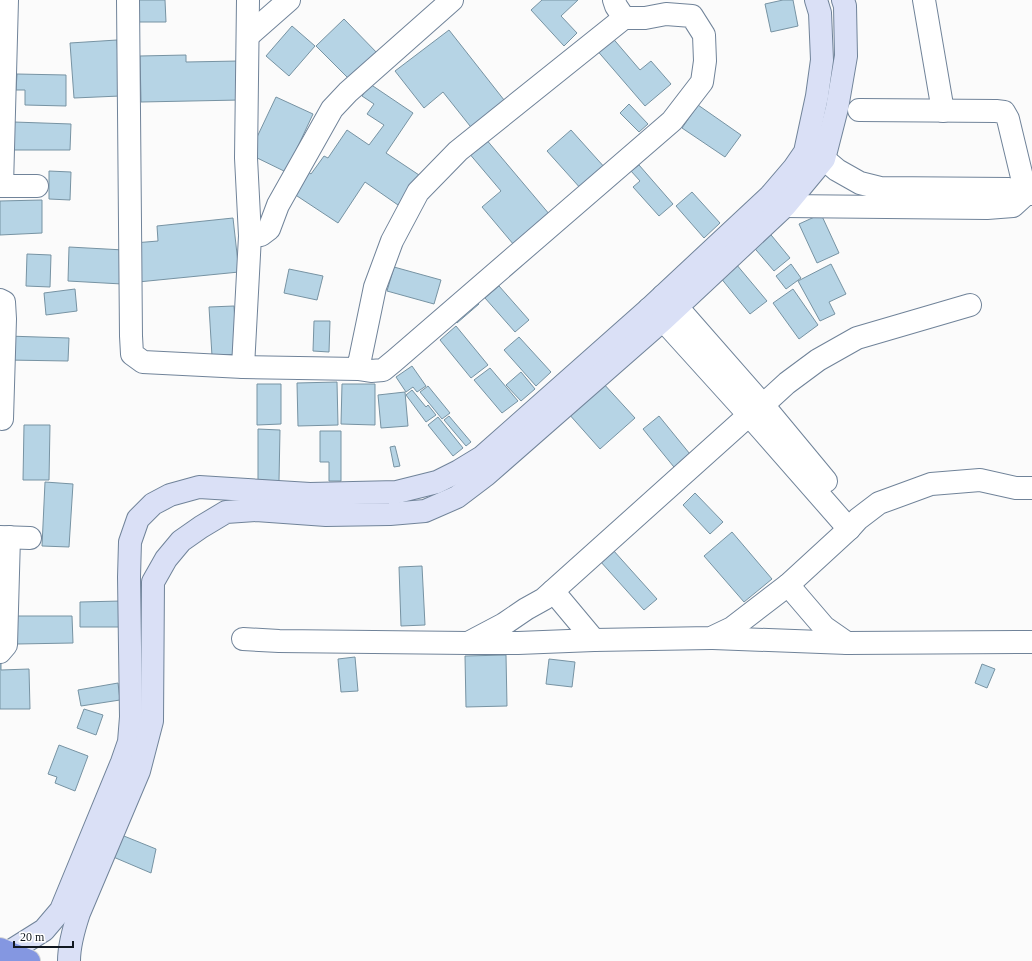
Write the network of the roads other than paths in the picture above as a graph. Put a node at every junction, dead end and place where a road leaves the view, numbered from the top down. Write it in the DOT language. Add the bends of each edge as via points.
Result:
graph roads {
  1 [pos="7,0"];
  2 [pos="128,0"];
  3 [pos="248,0"];
  4 [pos="289,0"];
  5 [pos="452,0"];
  6 [pos="816,0"];
  7 [pos="843,0"];
  8 [pos="924,0"];
  9 [pos="619,9"];
  10 [pos="248,36"];
  11 [pos="2,63"];
  12 [pos="859,110"];
  13 [pos="943,111"];
  14 [pos="814,156"];
  15 [pos="1,186"];
  16 [pos="37,186"];
  17 [pos="1029,194"];
  18 [pos="778,201"];
  19 [pos="250,236"];
  20 [pos="0,300"];
  21 [pos="970,305"];
  22 [pos="663,308"];
  23 [pos="243,367"];
  24 [pos="358,369"];
  25 [pos="756,410"];
  26 [pos="8,420"];
  27 [pos="1032,488"];
  28 [pos="222,489"];
  29 [pos="226,512"];
  30 [pos="854,524"];
  31 [pos="4,537"];
  32 [pos="30,538"];
  33 [pos="130,577"];
  34 [pos="152,582"];
  35 [pos="788,585"];
  36 [pos="553,591"];
  37 [pos="243,638"];
  38 [pos="711,638"];
  39 [pos="594,640"];
  40 [pos="1032,642"];
  41 [pos="468,643"];
  42 [pos="847,643"];
  43 [pos="0,652"];
  44 [pos="4,951"];
  45 [pos="29,961"];
  46 [pos="70,961"];
  1 -- 11 [label="street"];
  2 -- 23 [label="street" via="132,354 143,362"];
  3 -- 10 [label="street"];
  4 -- 10 [label="street"];
  5 -- 19 [label="street" via="332,109 278,206 269,229 261,235"];
  6 -- 14 [label="street" via="820,13 822,60"];
  7 -- 14 [label="street" via="846,56 837,108"];
  8 -- 13 [label="street"];
  9 -- 24 [label="street" via="458,151 418,192 392,241 375,287"];
  9 -- 24 [label="street" via="645,18 666,14 692,16 704,35 705,61 702,82 672,121 394,361 383,370"];
  10 -- 19 [label="street" via="246,158"];
  11 -- 15 [label="street"];
  12 -- 13 [label="street"];
  13 -- 17 [label="street" via="1004,112"];
  14 -- 17 [label="street" via="860,183 880,188 1009,188"];
  14 -- 18 [label="street"];
  15 -- 16 [label="street"];
  17 -- 18 [label="street" via="1013,206 986,208"];
  18 -- 22 [label="street"];
  19 -- 23 [label="street"];
  20 -- 26 [label="street" via="4,302"];
  21 -- 25 [label="street" via="857,338 818,360"];
  22 -- 25 [label="street"];
  22 -- 28 [label="street" via="482,457 437,482 397,492 310,494"];
  22 -- 29 [label="street" via="486,475 457,497 425,511 390,514 326,515 256,510"];
  23 -- 24 [label="street"];
  25 -- 30 [label="street"];
  25 -- 36 [label="street"];
  27 -- 30 [label="street" via="1016,488 980,480 931,484 879,503"];
  28 -- 29 [label="street"];
  28 -- 33 [label="street" via="199,487 170,495 153,504 138,519 130,542"];
  29 -- 34 [label="street" via="181,541"];
  30 -- 35 [label="street"];
  31 -- 32 [label="street"];
  31 -- 43 [label="street" via="6,645"];
  33 -- 34 [label="street"];
  33 -- 44 [label="street" via="129,742 61,910 44,930"];
  34 -- 46 [label="street" via="152,721 139,771 79,913 69,954"];
  35 -- 38 [label="street" via="732,628"];
  35 -- 42 [label="street" via="824,627"];
  36 -- 39 [label="street"];
  36 -- 41 [label="street" via="504,624"];
  37 -- 41 [label="street" via="279,641"];
  38 -- 39 [label="street"];
  38 -- 42 [label="street"];
  39 -- 41 [label="street"];
  40 -- 42 [label="street"];
  44 -- 45 [label="highway"];
}
